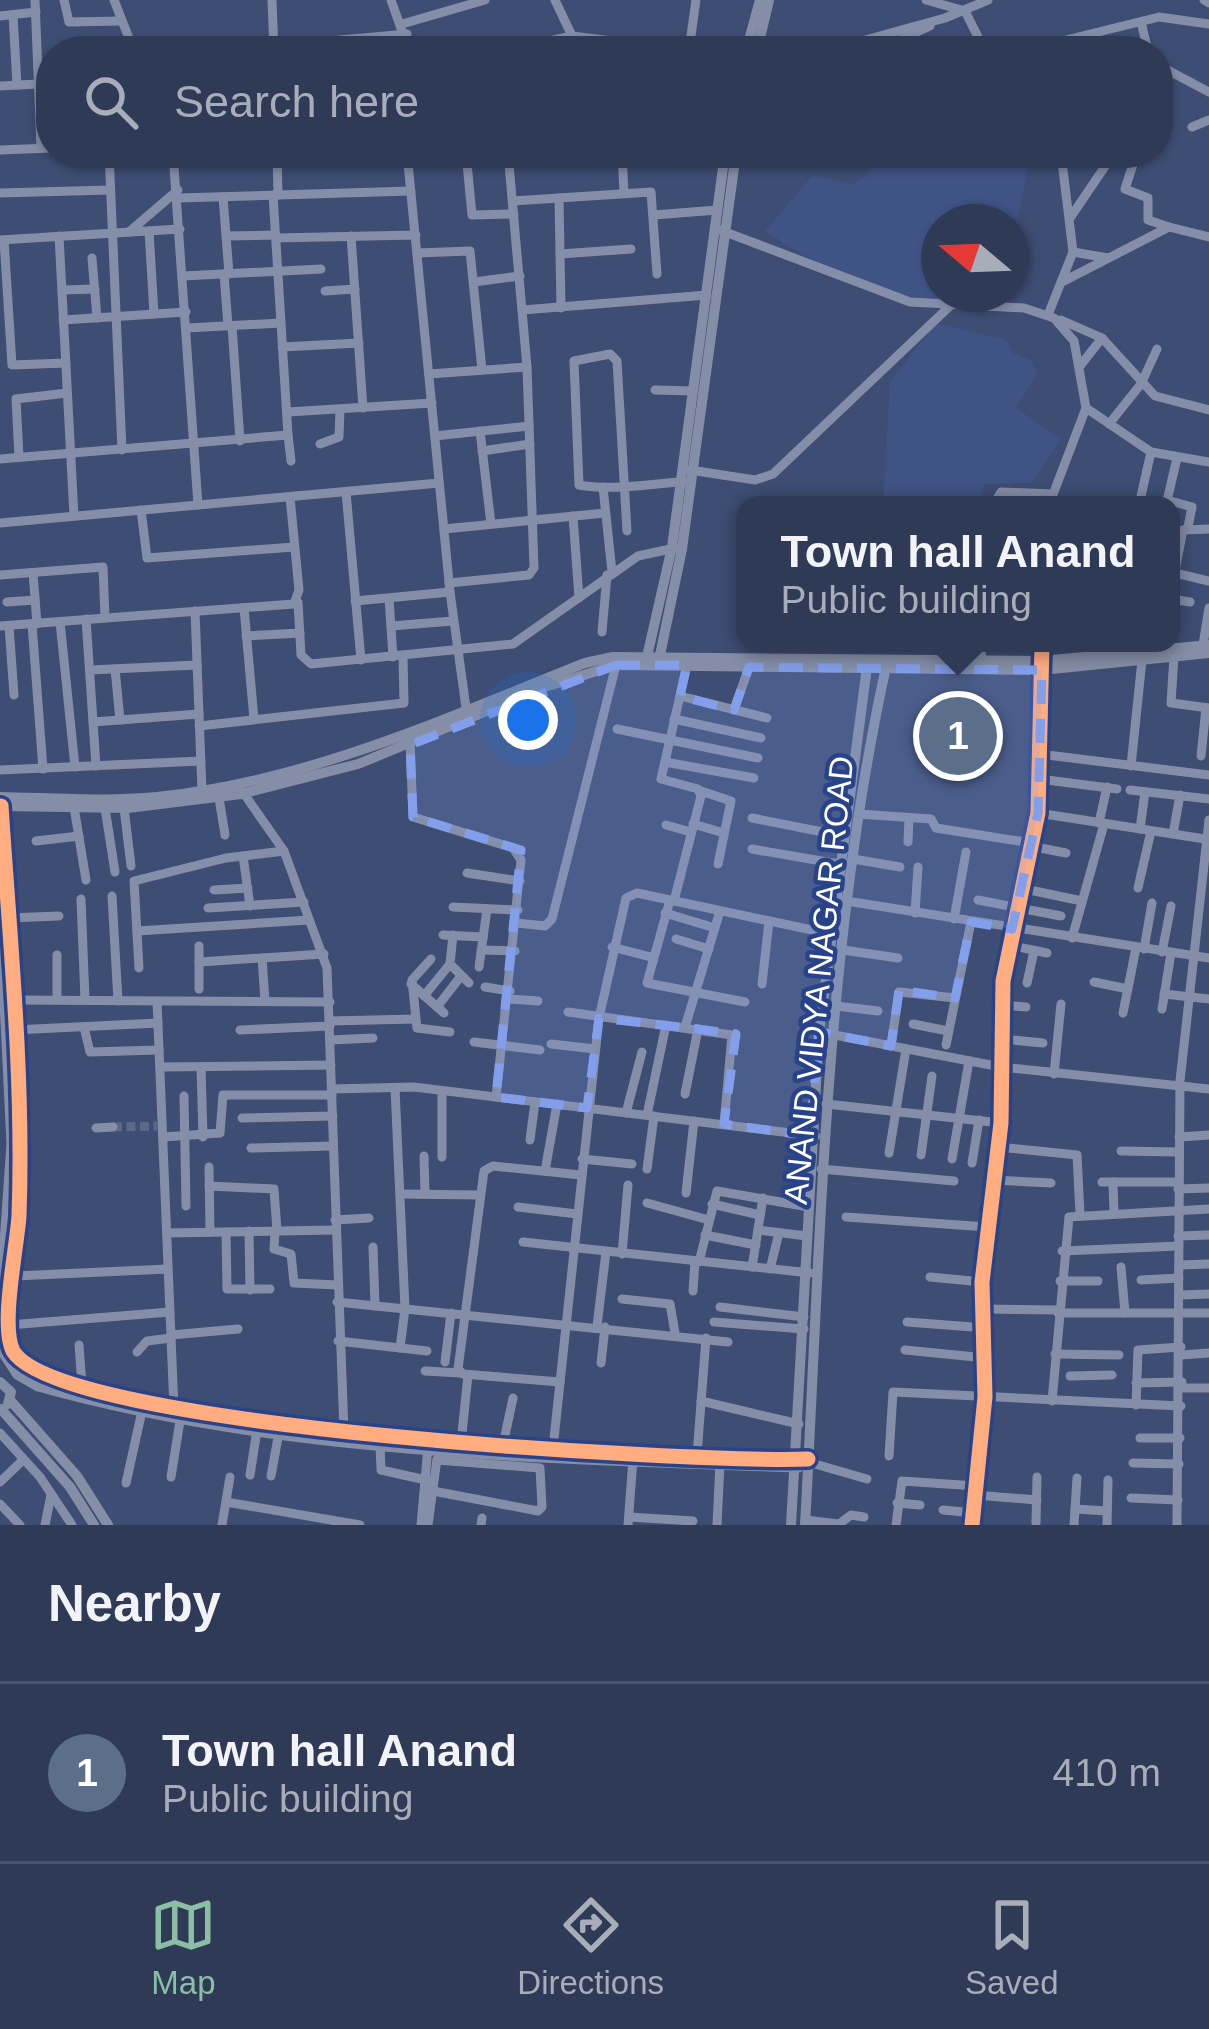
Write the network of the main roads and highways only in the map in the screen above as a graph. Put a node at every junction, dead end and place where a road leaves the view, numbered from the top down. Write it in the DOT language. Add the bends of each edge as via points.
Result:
graph roads {
  1 [pos="765,0"];
  2 [pos="752,36"];
  3 [pos="759,36"];
  4 [pos="723,168"];
  5 [pos="733,168"];
  6 [pos="719,230"];
  7 [pos="688,476"];
  8 [pos="1207,648"];
  9 [pos="1170,652"];
  10 [pos="653,659"];
  11 [pos="867,663"];
  12 [pos="886,664"];
  13 [pos="1042,666"];
  14 [pos="467,715"];
  15 [pos="240,789"];
  16 [pos="0,803"];
  17 [pos="842,900"];
  18 [pos="816,1136"];
  19 [pos="812,1273"];
  20 [pos="4,1384"];
  21 [pos="4,1406"];
  22 [pos="805,1522"];
  23 [pos="94,1525"];
  24 [pos="108,1525"];
  25 [pos="790,1525"];
  1 -- 2 [label="main road"];
  1 -- 3 [label="main road"];
  4 -- 6 [label="main road"];
  5 -- 6 [label="main road"];
  6 -- 7 [label="main road"];
  6 -- 7 [label="main road"];
  7 -- 10 [label="main road"];
  8 -- 13 [label="main road"];
  9 -- 13 [label="main road"];
  10 -- 11 [label="main road"];
  10 -- 11 [label="main road" via="749,667"];
  10 -- 14 [label="main road" via="584,672"];
  10 -- 14 [label="main road" via="585,663"];
  11 -- 12 [label="main road"];
  11 -- 17 [label="main road, ANAND VIDYA NAGAR ROAD" via="839,864"];
  12 -- 13 [label="main road"];
  12 -- 13 [label="main road" via="981,658"];
  12 -- 17 [label="main road, ANAND VIDYA NAGAR ROAD"];
  14 -- 15 [label="main road" via="358,764"];
  15 -- 16 [label="main road"];
  15 -- 16 [label="main road" via="124,808"];
  17 -- 18 [label="main road, ANAND VIDYA NAGAR ROAD" via="843,950"];
  17 -- 18 [label="main road, ANAND VIDYA NAGAR ROAD" via="819,1032"];
  18 -- 19 [label="main road, ANAND VIDYA NAGAR ROAD"];
  18 -- 19 [label="main road, ANAND VIDYA NAGAR ROAD" via="807,1236"];
  19 -- 22 [label="main road, ANAND VIDYA NAGAR ROAD"];
  19 -- 25 [label="main road, ANAND VIDYA NAGAR ROAD"];
  20 -- 21 [label="main road"];
  21 -- 23 [label="main road"];
  21 -- 24 [label="main road" via="77,1475"];
}
